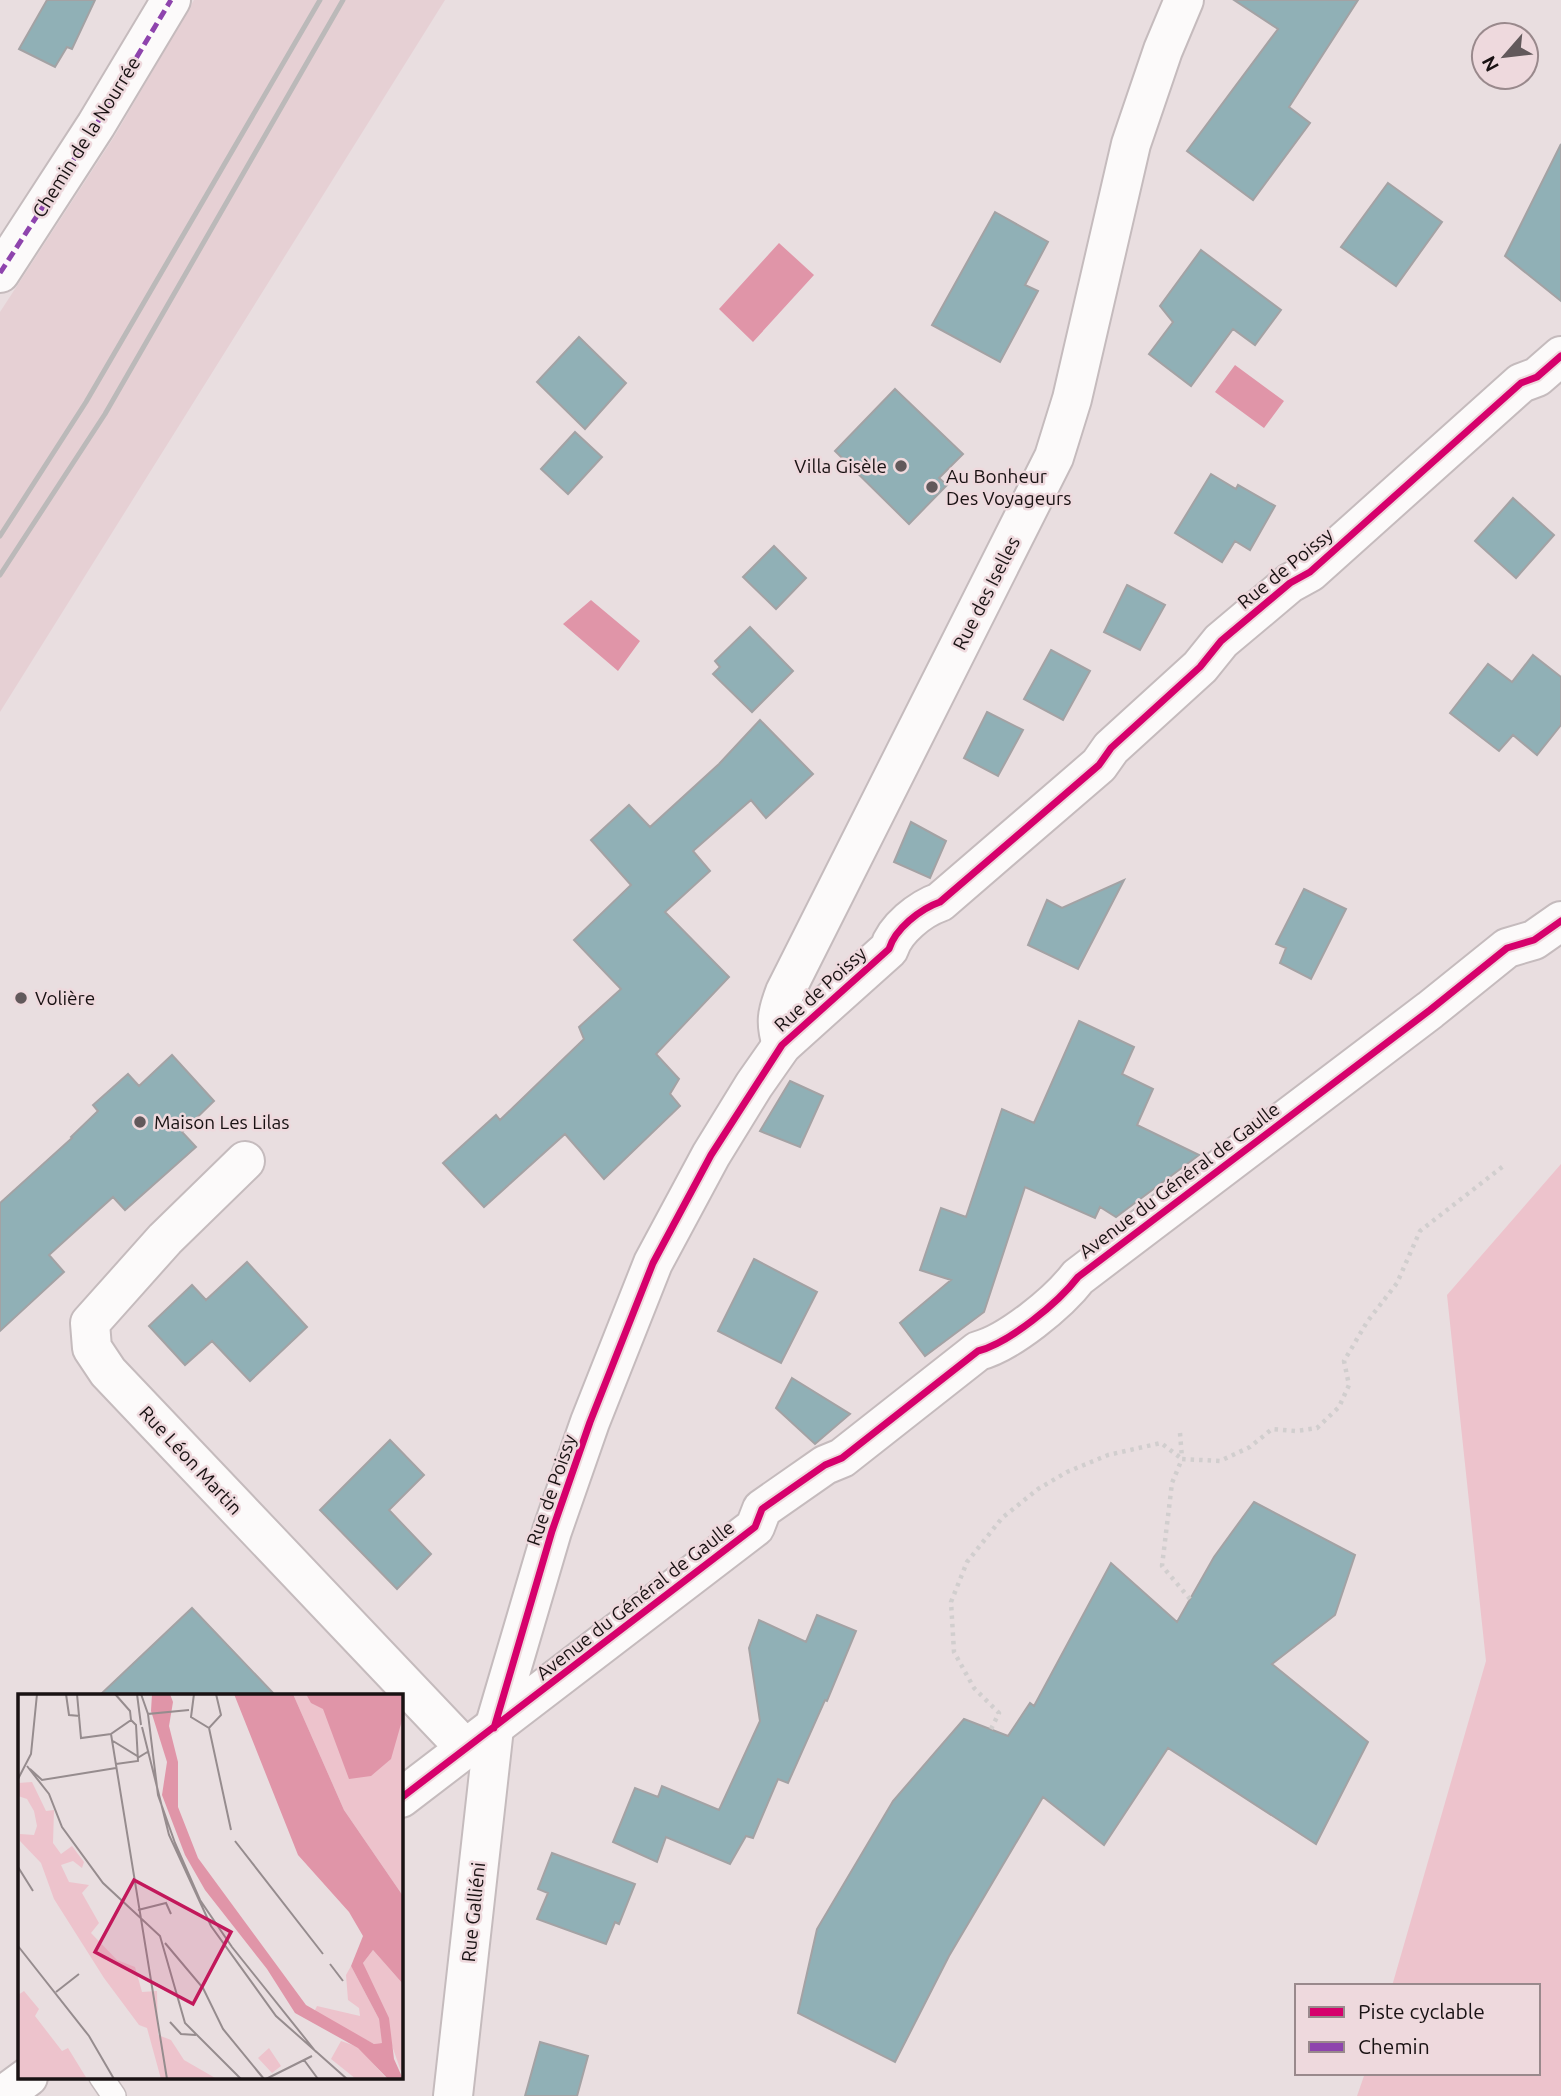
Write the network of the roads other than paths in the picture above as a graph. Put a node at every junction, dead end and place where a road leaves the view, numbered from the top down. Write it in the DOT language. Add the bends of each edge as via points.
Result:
graph roads {
  1 [pos="171,0"];
  2 [pos="1184,0"];
  3 [pos="0,273"];
  4 [pos="1561,356"];
  5 [pos="1561,920"];
  6 [pos="782,1045"];
  7 [pos="245,1161"];
  8 [pos="480,1739"];
  9 [pos="402,1797"];
  10 [pos="27,2078"];
  11 [pos="102,2078"];
  12 [pos="2,2096"];
  13 [pos="114,2096"];
  14 [pos="453,2096"];
  1 -- 3 [label="street, Chemin de la Nourrée"];
  2 -- 6 [label="street, Rue des Iselles" via="1131,144 1072,399 1054,457 785,992 776,1028"];
  4 -- 6 [label="street, Rue de Poissy" via="1521,383 1310,572 1290,583 1221,641 1099,765 940,902 928,906 892,938 889,949"];
  5 -- 8 [label="street, Avenue du Général de Gaulle" via="1534,940 1507,948 1078,1277 1055,1302 995,1347 978,1352 842,1458 762,1509 755,1527"];
  6 -- 8 [label="street, Rue de Poissy" via="711,1155 653,1263 590,1422"];
  7 -- 8 [label="street, Rue Léon Martin" via="165,1239 90,1323 92,1349 108,1372"];
  8 -- 9 [label="street, Avenue du Général de Gaulle"];
  8 -- 14 [label="street, Rue Galliéni"];
  10 -- 12 [label="street"];
  11 -- 13 [label="lane"];
}
